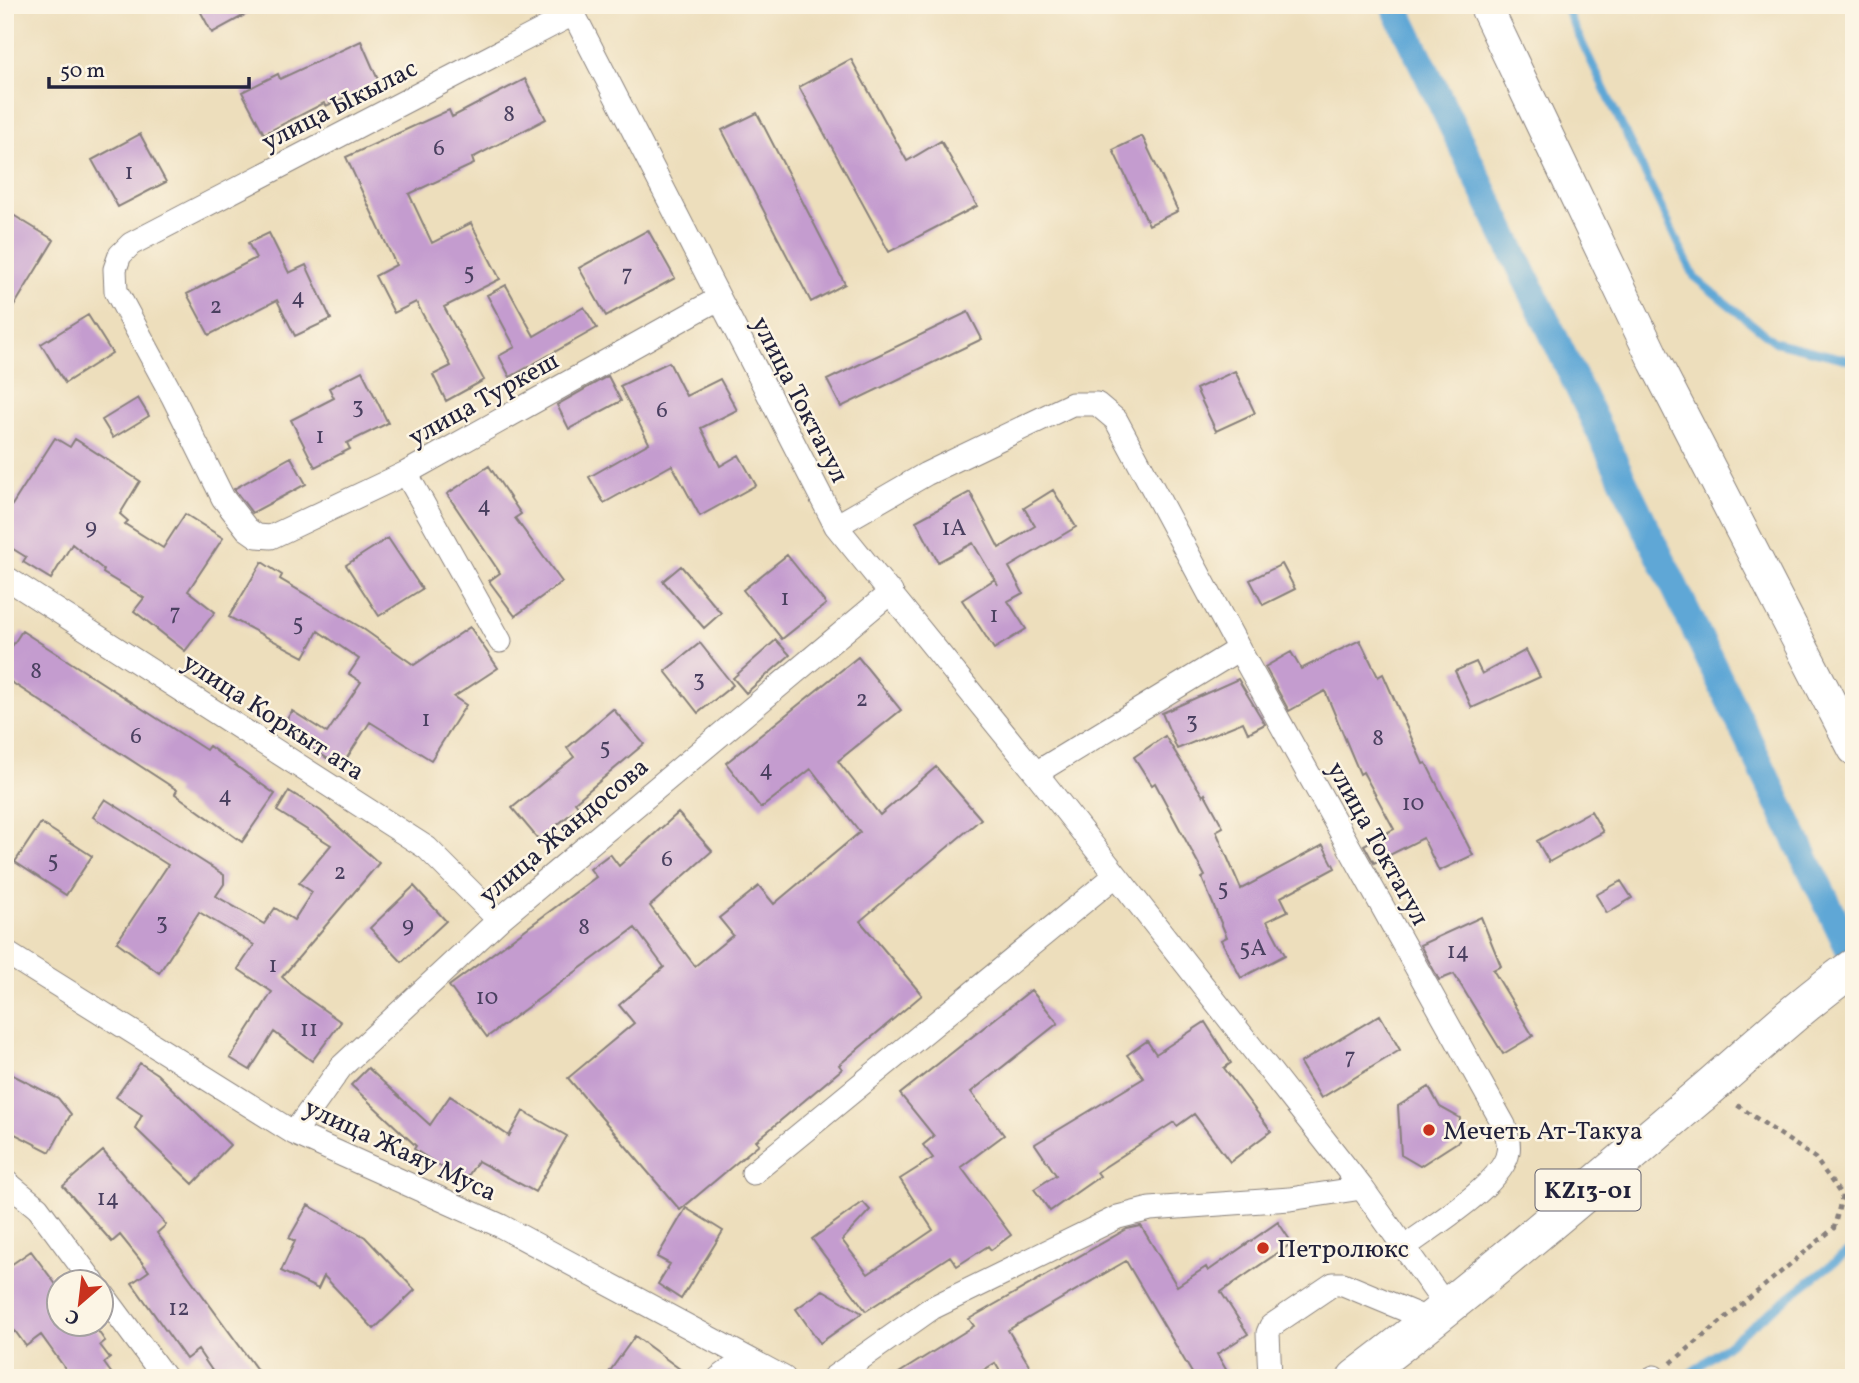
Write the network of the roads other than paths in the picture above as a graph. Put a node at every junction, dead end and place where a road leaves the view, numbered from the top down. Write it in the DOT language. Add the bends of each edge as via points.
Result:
graph roads {
  1 [pos="1485,5"];
  2 [pos="571,10"];
  3 [pos="718,299"];
  4 [pos="405,473"];
  5 [pos="836,526"];
  6 [pos="271,537"];
  7 [pos="5,577"];
  8 [pos="891,592"];
  9 [pos="500,641"];
  10 [pos="1239,649"];
  11 [pos="1854,749"];
  12 [pos="1036,773"];
  13 [pos="1115,876"];
  14 [pos="499,920"];
  15 [pos="5,952"];
  16 [pos="1854,967"];
  17 [pos="294,1133"];
  18 [pos="753,1173"];
  19 [pos="5,1181"];
  20 [pos="1362,1188"];
  21 [pos="1406,1246"];
  22 [pos="83,1268"];
  23 [pos="116,1312"];
  24 [pos="1440,1315"];
  25 [pos="745,1359"];
  26 [pos="164,1378"];
  27 [pos="719,1378"];
  28 [pos="785,1378"];
  29 [pos="833,1378"];
  30 [pos="1270,1378"];
  31 [pos="1356,1378"];
  1 -- 11 [label="main road" via="1655,362"];
  2 -- 3 [label="street, улица Токтагул"];
  2 -- 6 [label="street, улица Ыкылас" via="131,244 120,255 116,291 223,498 247,529"];
  3 -- 4 [label="street, улица Туркеш"];
  3 -- 5 [label="street, улица Токтагул"];
  4 -- 6 [label="street, улица Туркеш"];
  4 -- 9 [label="street"];
  5 -- 8 [label="street, улица Токтагул"];
  5 -- 10 [label="street, улица Токтагул" via="926,474 1072,404 1097,404 1116,420"];
  7 -- 14 [label="street, улица Коркыт ата" via="427,848"];
  8 -- 12 [label="street, улица Токтагул"];
  8 -- 14 [label="street, улица Жандосова"];
  10 -- 12 [label="street"];
  10 -- 21 [label="street, улица Токтагул" via="1508,1138 1508,1153 1488,1182"];
  12 -- 13 [label="street, улица Токтагул"];
  13 -- 18 [label="street"];
  13 -- 20 [label="street, улица Токтагул"];
  14 -- 17 [label="street, улица Жандосова" via="341,1067"];
  15 -- 17 [label="street, улица Жаяу Муса"];
  16 -- 24 [label="main road, KZ13-01" via="1814,995"];
  17 -- 25 [label="street, улица Жаяу Муса" via="501,1226"];
  19 -- 22 [label="street" via="38,1208"];
  20 -- 21 [label="street, улица Токтагул"];
  20 -- 29 [label="street" via="1290,1199 1150,1209 1118,1217 932,1308"];
  21 -- 24 [label="street, улица Токтагул"];
  23 -- 26 [label="street"];
  24 -- 30 [label="street" via="1333,1284 1271,1326"];
  24 -- 31 [label="main road, KZ13-01"];
  25 -- 27 [label="street"];
  25 -- 28 [label="street, улица Жаяу Муса"];
}
